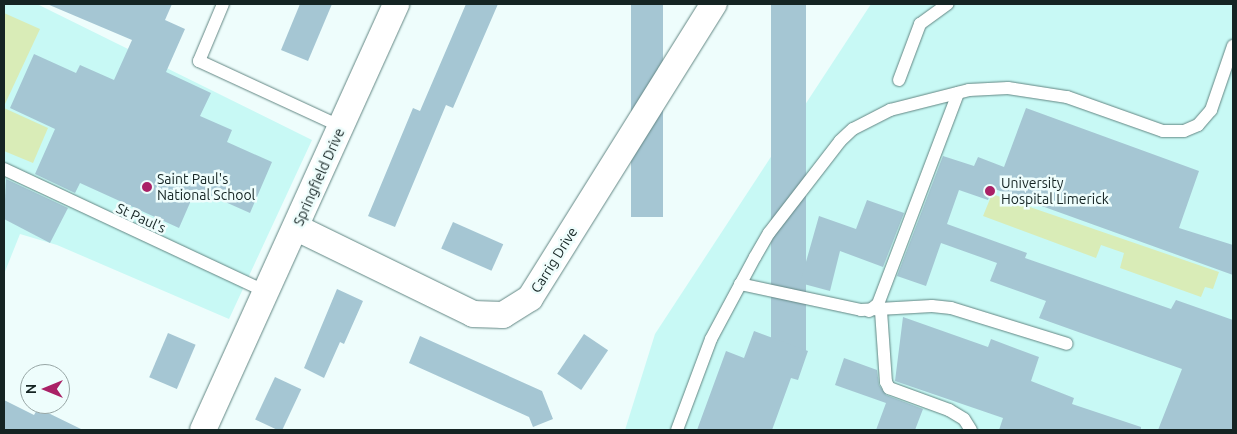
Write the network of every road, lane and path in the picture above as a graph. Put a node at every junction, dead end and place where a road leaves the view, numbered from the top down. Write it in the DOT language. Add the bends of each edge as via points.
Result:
graph roads {
  1 [pos="223,4"];
  2 [pos="396,4"];
  3 [pos="714,4"];
  4 [pos="948,4"];
  5 [pos="1233,46"];
  6 [pos="899,80"];
  7 [pos="958,93"];
  8 [pos="342,127"];
  9 [pos="4,169"];
  10 [pos="297,228"];
  11 [pos="740,284"];
  12 [pos="266,292"];
  13 [pos="875,311"];
  14 [pos="1067,344"];
  15 [pos="203,430"];
  16 [pos="677,430"];
  17 [pos="971,430"];
  1 -- 8 [label="lane" via="199,60"];
  2 -- 8 [label="street, Springfield Drive"];
  3 -- 10 [label="street, Carrig Drive" via="530,298 503,315 474,314"];
  4 -- 6 [label="lane" via="920,24"];
  5 -- 7 [label="lane" via="1211,110 1198,125 1184,131 1163,131 1067,97 1021,88"];
  7 -- 11 [label="lane" via="890,110 853,129 840,141 769,233"];
  7 -- 13 [label="lane"];
  8 -- 10 [label="street, Springfield Drive"];
  9 -- 12 [label="lane, St Paul's"];
  10 -- 12 [label="street, Springfield Drive"];
  11 -- 13 [label="lane"];
  11 -- 16 [label="lane" via="712,339"];
  12 -- 15 [label="street, Springfield Drive"];
  13 -- 14 [label="lane" via="932,306 951,308"];
  13 -- 17 [label="lane" via="889,388 949,410 964,419"];
}
